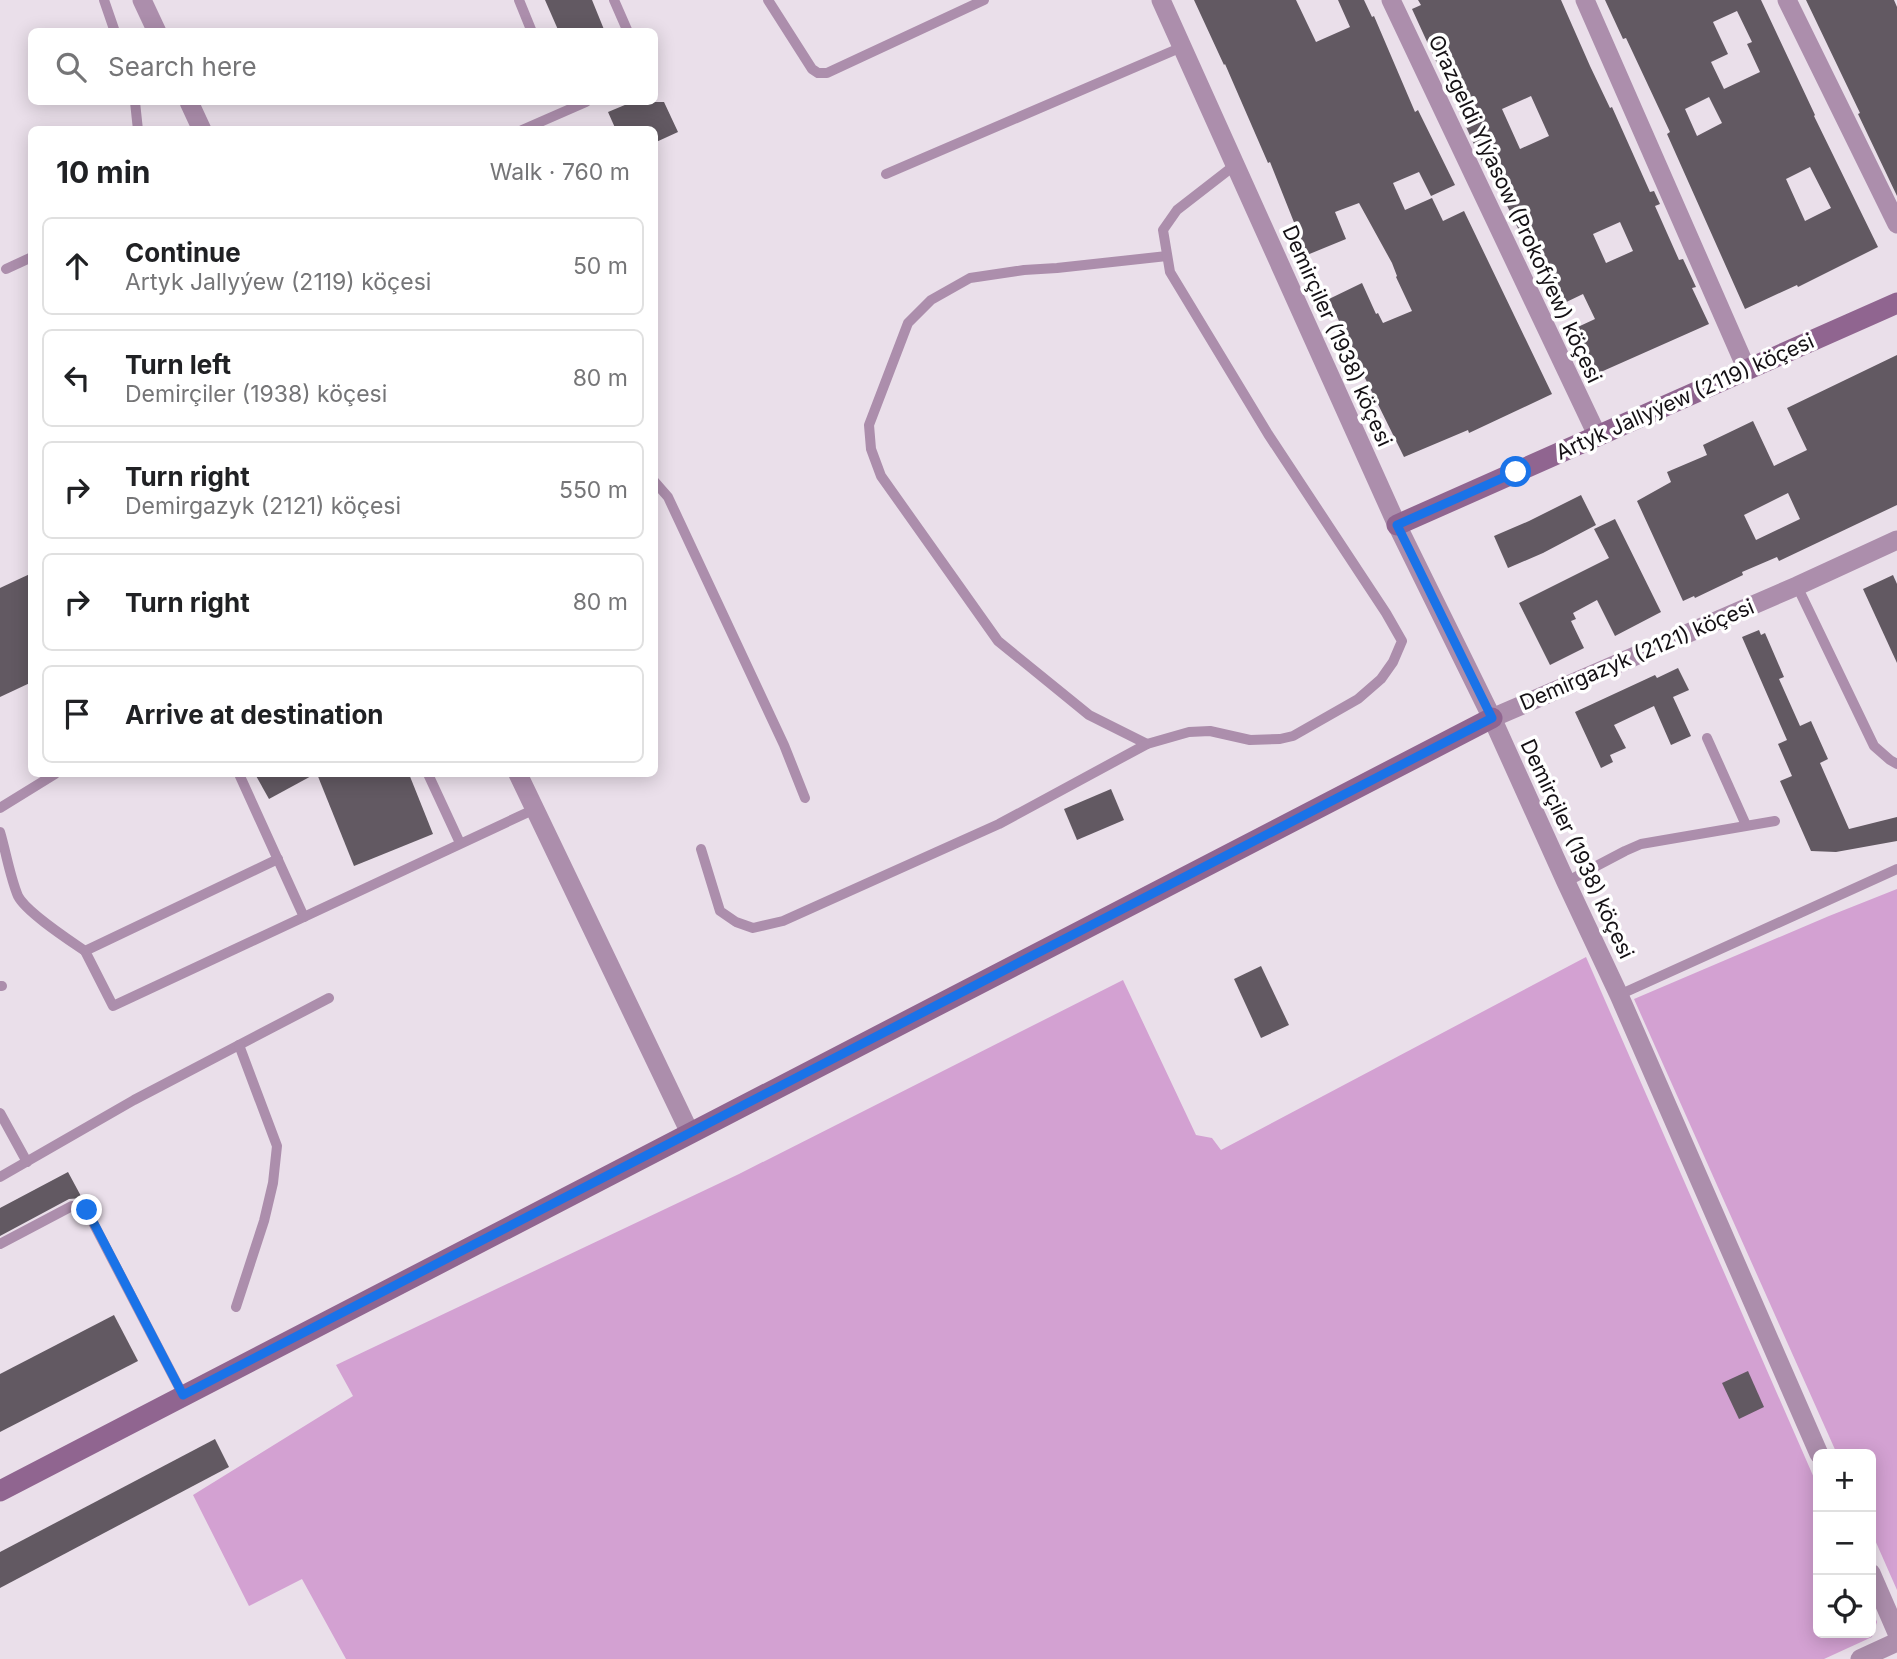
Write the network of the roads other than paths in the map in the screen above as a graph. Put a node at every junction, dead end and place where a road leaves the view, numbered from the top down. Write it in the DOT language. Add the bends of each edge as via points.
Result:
graph roads {
  1 [pos="104,0"];
  2 [pos="142,0"];
  3 [pos="519,0"];
  4 [pos="614,0"];
  5 [pos="768,0"];
  6 [pos="984,0"];
  7 [pos="1161,0"];
  8 [pos="1391,0"];
  9 [pos="1585,0"];
  10 [pos="1787,0"];
  11 [pos="114,28"];
  12 [pos="155,28"];
  13 [pos="531,28"];
  14 [pos="626,28"];
  15 [pos="1182,47"];
  16 [pos="135,105"];
  17 [pos="190,105"];
  18 [pos="564,106"];
  19 [pos="138,126"];
  20 [pos="200,126"];
  21 [pos="529,126"];
  22 [pos="1235,165"];
  23 [pos="886,174"];
  24 [pos="1897,224"];
  25 [pos="1167,256"];
  26 [pos="28,259"];
  27 [pos="6,269"];
  28 [pos="1897,303"];
  29 [pos="1747,370"];
  30 [pos="1598,437"];
  31 [pos="658,486"];
  32 [pos="1397,525"];
  33 [pos="1897,540"];
  34 [pos="1797,586"];
  35 [pos="1492,718"];
  36 [pos="1707,738"];
  37 [pos="1147,744"];
  38 [pos="1897,764"];
  39 [pos="50,777"];
  40 [pos="240,777"];
  41 [pos="429,777"];
  42 [pos="520,777"];
  43 [pos="805,797"];
  44 [pos="0,808"];
  45 [pos="535,808"];
  46 [pos="1775,821"];
  47 [pos="1746,825"];
  48 [pos="0,832"];
  49 [pos="460,843"];
  50 [pos="701,849"];
  51 [pos="2,850"];
  52 [pos="278,859"];
  53 [pos="1897,869"];
  54 [pos="1566,881"];
  55 [pos="303,917"];
  56 [pos="85,951"];
  57 [pos="1619,995"];
  58 [pos="329,998"];
  59 [pos="239,1045"];
  60 [pos="0,1113"];
  61 [pos="690,1133"];
  62 [pos="27,1162"];
  63 [pos="0,1177"];
  64 [pos="0,1244"];
  65 [pos="236,1307"];
  66 [pos="183,1395"];
  67 [pos="1817,1449"];
  68 [pos="0,1490"];
  69 [pos="1872,1575"];
  70 [pos="1897,1633"];
  71 [pos="1897,1642"];
  72 [pos="1860,1659"];
  1 -- 11 [label="lane"];
  2 -- 12 [label="street"];
  3 -- 13 [label="lane"];
  4 -- 14 [label="lane"];
  5 -- 6 [label="lane" via="811,69 818,73 827,73"];
  7 -- 15 [label="street, Demirçiler (1938) köçesi"];
  8 -- 30 [label="street, Orazgeldi Ylýasow (Prokofýew) köçesi"];
  9 -- 29 [label="street"];
  10 -- 24 [label="street"];
  15 -- 22 [label="street, Demirçiler (1938) köçesi"];
  15 -- 23 [label="lane"];
  16 -- 19 [label="lane"];
  17 -- 20 [label="street"];
  18 -- 21 [label="lane"];
  22 -- 25 [label="lane" via="1177,210 1163,230"];
  22 -- 32 [label="street, Demirçiler (1938) köçesi"];
  25 -- 37 [label="lane" via="1170,272 1268,434 1402,641 1381,679 1293,736 1250,740 1189,732"];
  25 -- 37 [label="lane" via="970,278 931,300 908,323 869,425 871,449 881,476 998,641 1089,715"];
  26 -- 27 [label="lane"];
  28 -- 29 [label="street, Artyk Jallyýew (2119) köçesi"];
  29 -- 30 [label="street, Artyk Jallyýew (2119) köçesi"];
  30 -- 32 [label="street, Artyk Jallyýew (2119) köçesi"];
  31 -- 43 [label="lane" via="668,497"];
  32 -- 35 [label="street, Demirçiler (1938) köçesi"];
  33 -- 34 [label="street, Demirgazyk (2121) köçesi"];
  34 -- 35 [label="street, Demirgazyk (2121) köçesi"];
  34 -- 38 [label="lane" via="1874,746"];
  35 -- 54 [label="street, Demirçiler (1938) köçesi"];
  35 -- 61 [label="street, Demirgazyk (2121) köçesi"];
  36 -- 47 [label="lane"];
  37 -- 50 [label="lane" via="999,824 783,921 753,928 720,911"];
  39 -- 44 [label="lane"];
  40 -- 52 [label="lane"];
  41 -- 49 [label="lane"];
  42 -- 45 [label="street"];
  45 -- 49 [label="lane"];
  45 -- 61 [label="street"];
  46 -- 47 [label="lane"];
  47 -- 54 [label="lane" via="1641,844"];
  48 -- 51 [label="lane"];
  49 -- 55 [label="lane"];
  51 -- 56 [label="lane" via="27,908"];
  52 -- 55 [label="lane"];
  52 -- 56 [label="lane"];
  53 -- 57 [label="lane"];
  54 -- 57 [label="street, Demirçiler (1938) köçesi"];
  55 -- 56 [label="lane" via="113,1006"];
  57 -- 67 [label="street, Demirçiler (1938) köçesi"];
  58 -- 59 [label="lane"];
  59 -- 62 [label="lane"];
  59 -- 65 [label="lane" via="277,1146 264,1221"];
  60 -- 62 [label="lane"];
  61 -- 66 [label="street, Demirgazyk (2121) köçesi"];
  62 -- 63 [label="lane"];
  64 -- 66 [label="lane" via="72,1206 87,1210"];
  66 -- 68 [label="street, Demirgazyk (2121) köçesi"];
  69 -- 70 [label="street"];
  71 -- 72 [label="street"];
}
